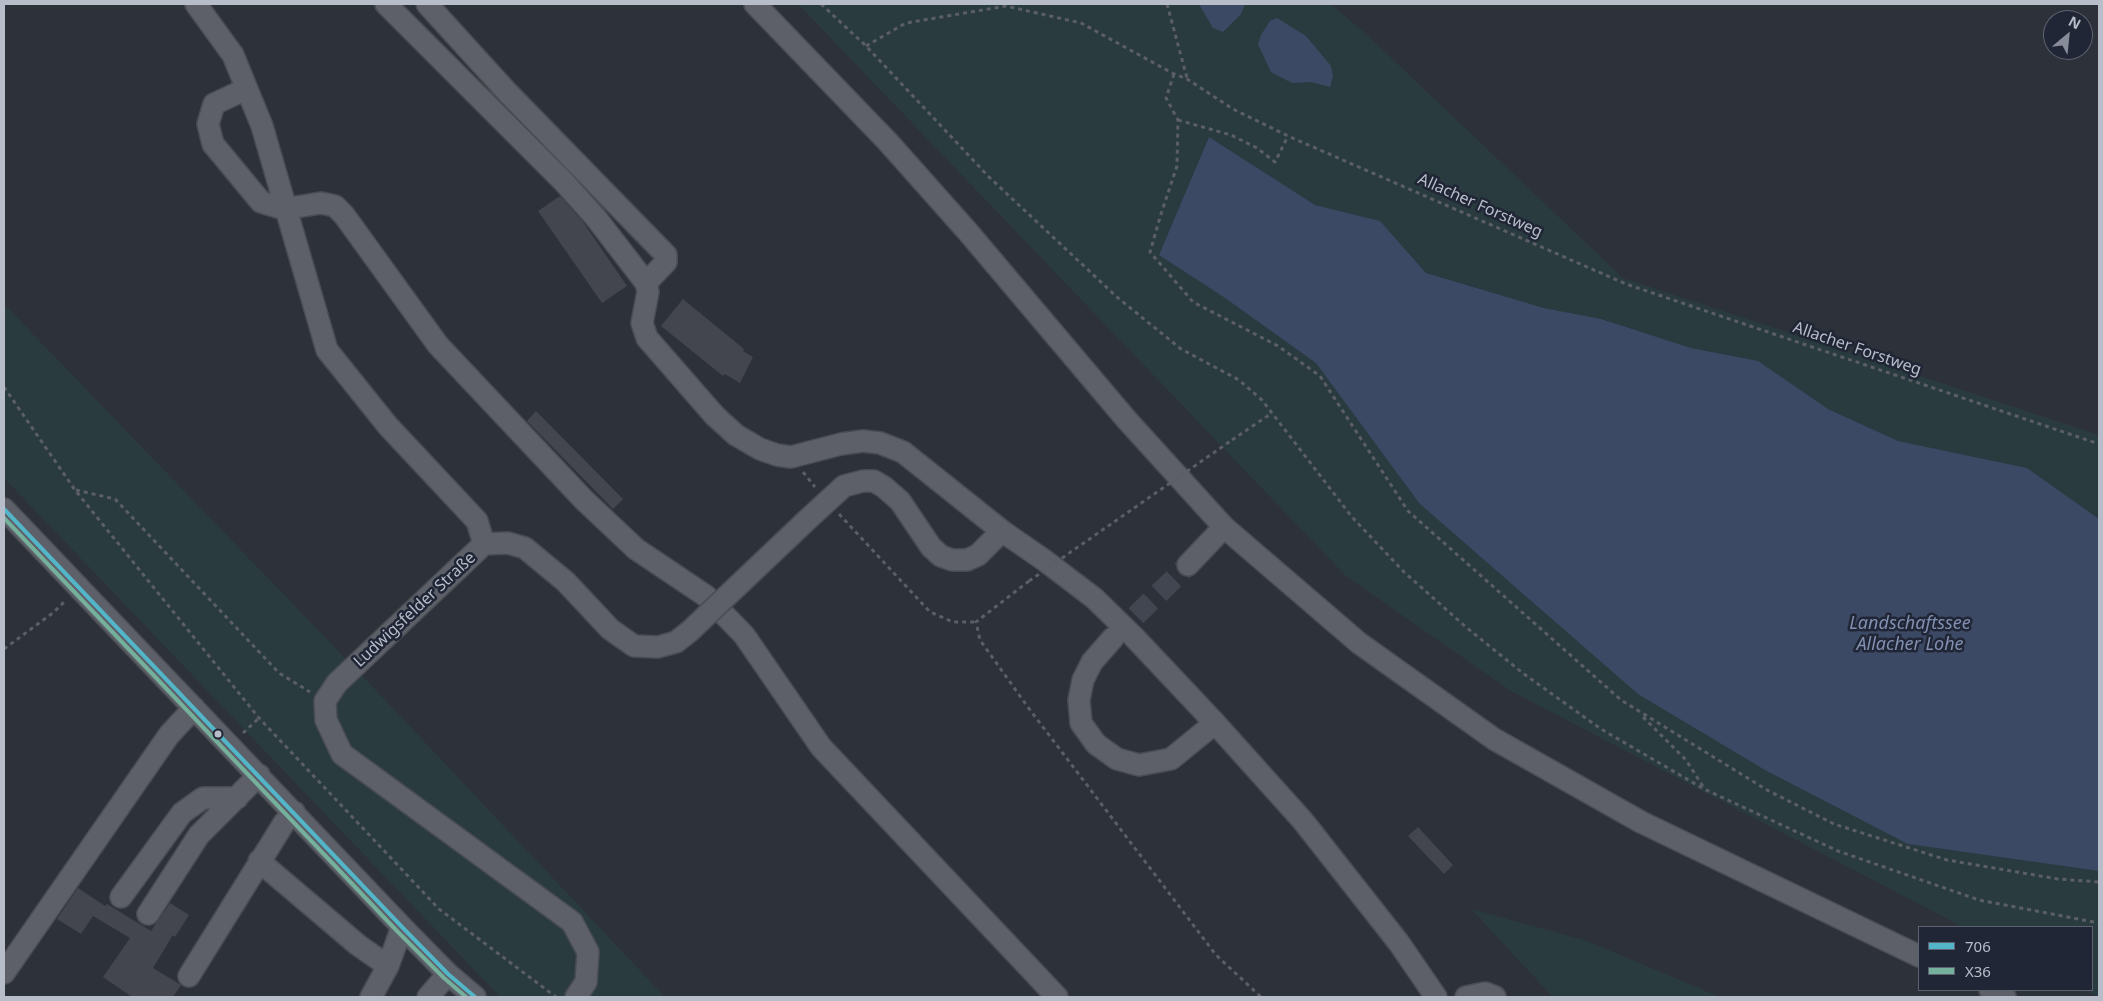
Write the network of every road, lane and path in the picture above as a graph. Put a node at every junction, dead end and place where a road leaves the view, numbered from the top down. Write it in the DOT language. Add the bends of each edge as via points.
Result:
graph roads {
  1 [pos="196,4"];
  2 [pos="386,4"];
  3 [pos="427,4"];
  4 [pos="755,4"];
  5 [pos="821,4"];
  6 [pos="1167,4"];
  7 [pos="866,46"];
  8 [pos="1174,74"];
  9 [pos="1187,78"];
  10 [pos="246,89"];
  11 [pos="1178,120"];
  12 [pos="1288,136"];
  13 [pos="284,209"];
  14 [pos="646,283"];
  15 [pos="4,387"];
  16 [pos="1272,413"];
  17 [pos="2099,444"];
  18 [pos="802,471"];
  19 [pos="75,490"];
  20 [pos="822,496"];
  21 [pos="4,509"];
  22 [pos="1224,527"];
  23 [pos="1002,530"];
  24 [pos="484,544"];
  25 [pos="1188,565"];
  26 [pos="79,587"];
  27 [pos="976,622"];
  28 [pos="1113,638"];
  29 [pos="4,649"];
  30 [pos="325,701"];
  31 [pos="194,708"];
  32 [pos="1639,713"];
  33 [pos="1215,723"];
  34 [pos="259,775"];
  35 [pos="1704,789"];
  36 [pos="237,798"];
  37 [pos="294,812"];
  38 [pos="259,862"];
  39 [pos="2099,882"];
  40 [pos="121,897"];
  41 [pos="148,914"];
  42 [pos="2099,922"];
  43 [pos="402,927"];
  44 [pos="1918,956"];
  45 [pos="388,966"];
  46 [pos="4,973"];
  47 [pos="448,974"];
  48 [pos="189,976"];
  49 [pos="1992,991"];
  50 [pos="371,997"];
  51 [pos="428,997"];
  52 [pos="475,997"];
  53 [pos="556,997"];
  54 [pos="576,997"];
  55 [pos="1057,997"];
  56 [pos="1261,997"];
  57 [pos="1436,997"];
  58 [pos="1466,997"];
  59 [pos="1495,997"];
  60 [pos="2005,997"];
  1 -- 10 [label="street" via="233,55"];
  2 -- 14 [label="street" via="564,182"];
  3 -- 14 [label="street" via="666,255 666,262"];
  4 -- 22 [label="street" via="888,142 1126,419"];
  5 -- 7 [label="path"];
  6 -- 9 [label="path"];
  7 -- 8 [label="path, Allacher Forstweg" via="906,23 1006,6 1081,23"];
  7 -- 16 [label="path" via="989,177 1118,298 1181,349 1239,380"];
  8 -- 9 [label="path, Allacher Forstweg"];
  8 -- 11 [label="path" via="1166,98"];
  9 -- 12 [label="path, Allacher Forstweg" via="1233,109"];
  10 -- 13 [label="street" via="262,126"];
  10 -- 13 [label="street" via="214,104 208,124 213,144 261,202"];
  11 -- 12 [label="path" via="1230,135 1257,148 1275,162"];
  11 -- 32 [label="path" via="1177,166 1150,252 1193,302 1278,346 1320,376 1408,511"];
  12 -- 17 [label="path, Allacher Forstweg" via="1626,284"];
  13 -- 24 [label="street" via="327,350 388,426 477,520"];
  13 -- 55 [label="street" via="321,203 335,206 344,215 438,345 584,500 636,550 706,596 744,636 821,747"];
  14 -- 23 [label="street" via="648,292 642,323 647,338 715,416 736,435 760,449 791,457 841,444 880,443 903,452"];
  15 -- 19 [label="path"];
  16 -- 27 [label="path, bridge" via="1029,581"];
  16 -- 35 [label="path" via="1352,517 1404,572 1467,628 1601,729"];
  18 -- 20 [label="path"];
  19 -- 30 [label="path" via="114,499 279,673"];
  19 -- 53 [label="path" via="259,718 439,909"];
  20 -- 23 [label="street, Ludwigsfelder Straße" via="864,480 874,482 900,501 931,547 952,560 967,560 978,555"];
  20 -- 24 [label="street, Ludwigsfelder Straße, bridge" via="807,520 690,631 676,642 658,647 634,646 610,629 566,582 525,548 508,543"];
  20 -- 27 [label="path" via="930,612 953,622"];
  21 -- 26 [label="street"];
  22 -- 25 [label="street"];
  22 -- 44 [label="street" via="1359,643 1494,738 1641,822"];
  23 -- 33 [label="street" via="1094,598"];
  24 -- 30 [label="street, Ludwigsfelder Straße" via="337,683"];
  26 -- 29 [label="path" via="54,612"];
  26 -- 31 [label="street"];
  27 -- 56 [label="path" via="980,640 1113,820 1216,955"];
  28 -- 33 [label="street" via="1092,662 1078,700 1081,723 1096,744 1117,759 1139,765 1171,759"];
  30 -- 54 [label="street" via="326,720 342,754 572,922 588,952 586,982"];
  31 -- 34 [label="street"];
  31 -- 46 [label="street" via="169,734"];
  32 -- 35 [label="path" via="1686,760"];
  32 -- 39 [label="path" via="1767,790 1834,824 1947,860 2058,879"];
  33 -- 57 [label="street" via="1303,822"];
  34 -- 36 [label="street"];
  34 -- 37 [label="street"];
  35 -- 42 [label="path" via="1838,851 1979,900"];
  36 -- 40 [label="street" via="203,798 182,813"];
  36 -- 41 [label="street" via="199,835"];
  37 -- 38 [label="street"];
  37 -- 43 [label="street"];
  38 -- 45 [label="street"];
  38 -- 48 [label="street"];
  43 -- 45 [label="street"];
  43 -- 47 [label="street"];
  45 -- 50 [label="street"];
  47 -- 51 [label="street"];
  47 -- 52 [label="street"];
  49 -- 60 [label="street"];
  58 -- 59 [label="street" via="1485,993"];
}
